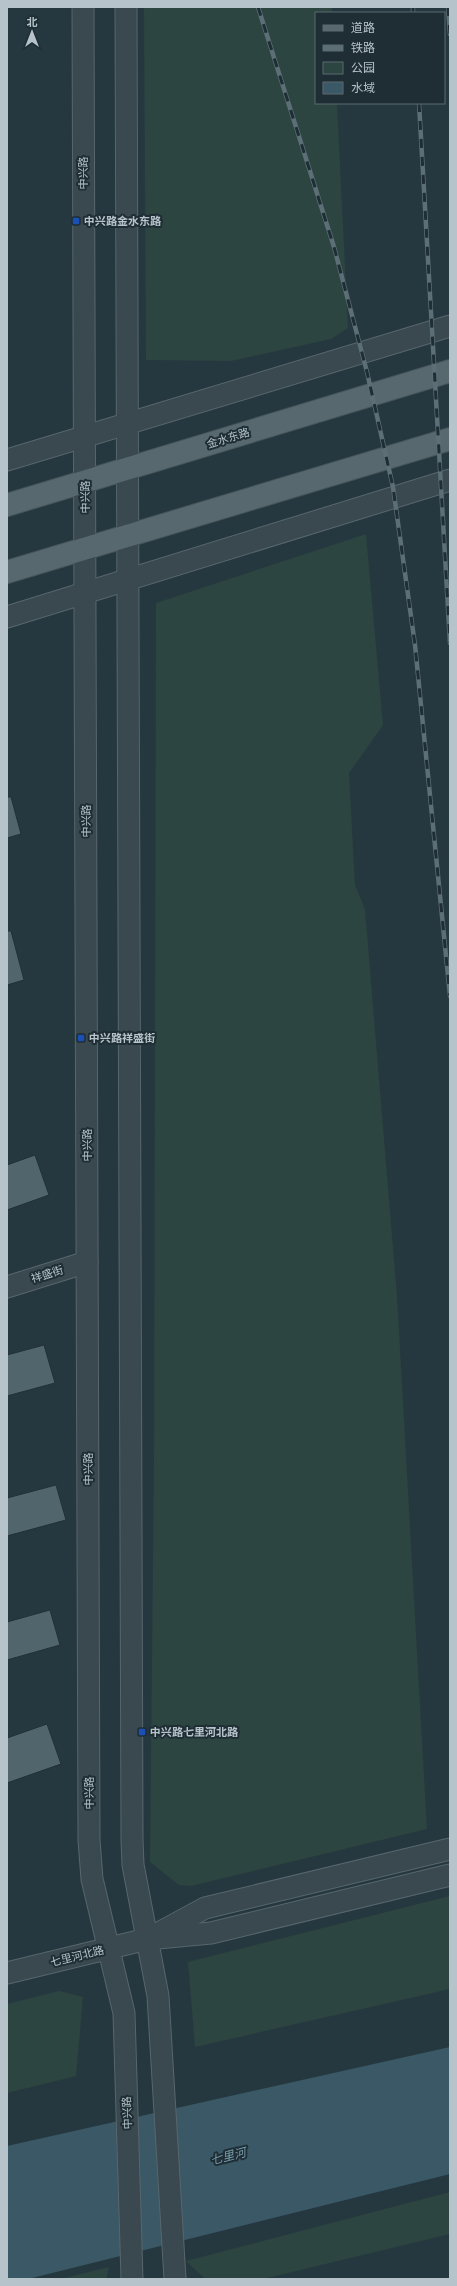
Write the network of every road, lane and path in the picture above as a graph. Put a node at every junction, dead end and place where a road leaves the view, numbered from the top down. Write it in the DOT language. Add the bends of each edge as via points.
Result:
graph roads {
  1 [pos="83,7"];
  2 [pos="126,7"];
  3 [pos="450,326"];
  4 [pos="450,371"];
  5 [pos="127,423"];
  6 [pos="84,436"];
  7 [pos="450,439"];
  8 [pos="7,460"];
  9 [pos="128,468"];
  10 [pos="450,480"];
  11 [pos="85,481"];
  12 [pos="7,505"];
  13 [pos="128,536"];
  14 [pos="85,548"];
  15 [pos="7,572"];
  16 [pos="128,580"];
  17 [pos="85,593"];
  18 [pos="7,617"];
  19 [pos="87,1262"];
  20 [pos="7,1286"];
  21 [pos="450,1849"];
  22 [pos="450,1875"];
  23 [pos="147,1939"];
  24 [pos="108,1949"];
  25 [pos="7,1973"];
  26 [pos="175,2278"];
  27 [pos="132,2279"];
  1 -- 6 [label="street, 中兴路"];
  2 -- 5 [label="street"];
  3 -- 5 [label="street"];
  4 -- 9 [label="main road, 金水东路"];
  5 -- 6 [label="street"];
  5 -- 9 [label="street"];
  6 -- 8 [label="street"];
  6 -- 11 [label="street, 中兴路"];
  7 -- 13 [label="main road"];
  9 -- 11 [label="main road, 金水东路"];
  9 -- 13 [label="street"];
  10 -- 16 [label="street"];
  11 -- 12 [label="main road, 金水东路"];
  11 -- 14 [label="street, 中兴路"];
  13 -- 14 [label="main road"];
  13 -- 16 [label="street"];
  14 -- 15 [label="main road"];
  14 -- 17 [label="street, 中兴路"];
  16 -- 17 [label="street"];
  16 -- 23 [label="street" via="132,1840 133,1864"];
  17 -- 18 [label="street"];
  17 -- 19 [label="street, 中兴路"];
  19 -- 20 [label="street, 祥盛街"];
  19 -- 24 [label="street, 中兴路" via="89,1840 92,1879"];
  21 -- 23 [label="street" via="205,1908"];
  22 -- 23 [label="street" via="211,1933"];
  23 -- 24 [label="street, 七里河北路"];
  23 -- 26 [label="street" via="158,1996"];
  24 -- 25 [label="street, 七里河北路"];
  24 -- 27 [label="street, 中兴路" via="124,2013"];
}
